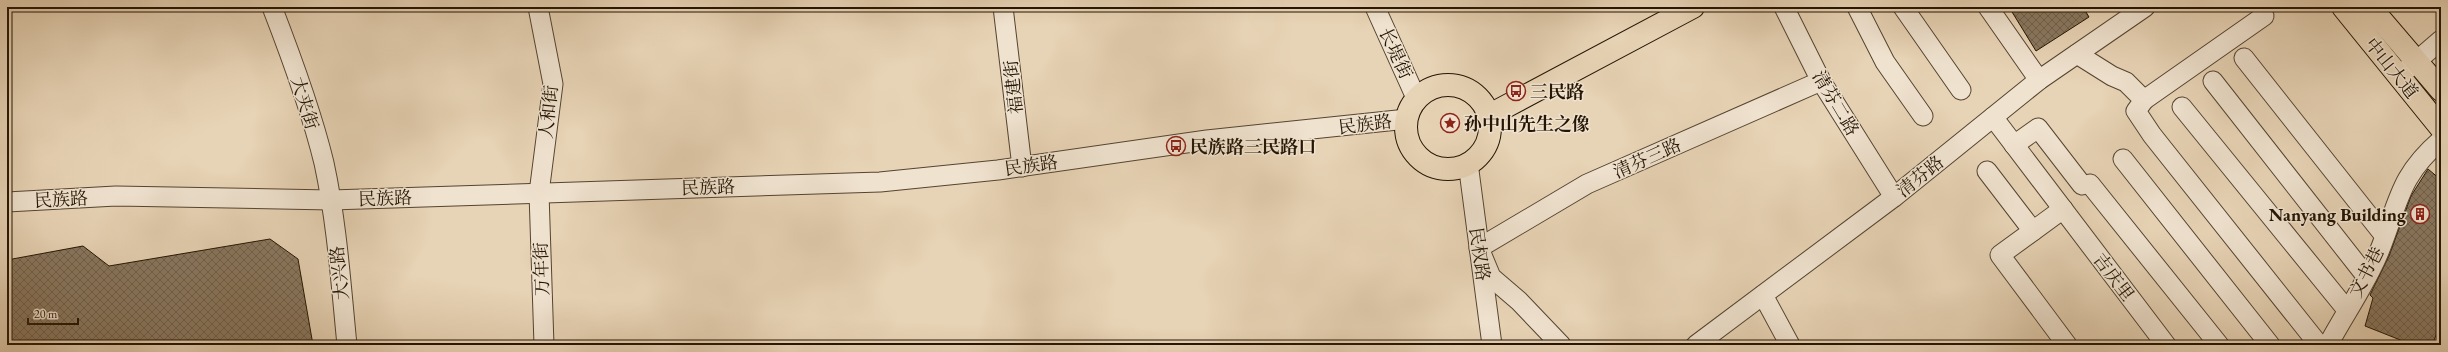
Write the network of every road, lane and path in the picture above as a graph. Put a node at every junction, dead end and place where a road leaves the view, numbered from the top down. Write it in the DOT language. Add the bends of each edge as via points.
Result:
graph roads {
  1 [pos="272,7"];
  2 [pos="538,7"];
  3 [pos="1002,7"];
  4 [pos="1375,7"];
  5 [pos="1693,7"];
  6 [pos="1784,7"];
  7 [pos="1857,7"];
  8 [pos="1903,7"];
  9 [pos="1988,7"];
  10 [pos="2145,7"];
  11 [pos="2343,7"];
  12 [pos="2370,7"];
  13 [pos="2264,16"];
  14 [pos="2441,40"];
  15 [pos="2077,54"];
  16 [pos="2244,58"];
  17 [pos="2417,61"];
  18 [pos="2399,76"];
  19 [pos="2039,80"];
  20 [pos="1821,81"];
  21 [pos="2213,81"];
  22 [pos="1961,90"];
  23 [pos="2441,90"];
  24 [pos="1417,100"];
  25 [pos="2144,100"];
  26 [pos="2182,107"];
  27 [pos="1488,116"];
  28 [pos="1923,116"];
  29 [pos="1993,117"];
  30 [pos="1406,119"];
  31 [pos="2441,128"];
  32 [pos="2441,140"];
  33 [pos="2014,145"];
  34 [pos="2123,159"];
  35 [pos="1468,164"];
  36 [pos="1022,167"];
  37 [pos="1987,171"];
  38 [pos="538,193"];
  39 [pos="1894,197"];
  40 [pos="331,200"];
  41 [pos="7,202"];
  42 [pos="2063,209"];
  43 [pos="2033,231"];
  44 [pos="2384,235"];
  45 [pos="1479,248"];
  46 [pos="2366,276"];
  47 [pos="1763,295"];
  48 [pos="2347,310"];
  49 [pos="1699,344"];
  50 [pos="347,345"];
  51 [pos="544,345"];
  52 [pos="1492,345"];
  53 [pos="1561,345"];
  54 [pos="1790,345"];
  55 [pos="2067,345"];
  56 [pos="2166,345"];
  57 [pos="2219,345"];
  58 [pos="2270,345"];
  59 [pos="2320,345"];
  60 [pos="2328,345"];
  1 -- 40 [label="street, 大夹街" via="324,162"];
  2 -- 38 [label="street, 人和街" via="553,84"];
  3 -- 36 [label="street, 福建街"];
  4 -- 24 [label="street, 长堤街"];
  5 -- 27 [label="main road"];
  6 -- 20 [label="street, 清芬二路"];
  7 -- 28 [label="street" via="1884,62"];
  8 -- 22 [label="street"];
  9 -- 19 [label="street"];
  10 -- 15 [label="street, 清芬路"];
  11 -- 18 [label="main road, 中山大道"];
  12 -- 17 [label="main road, 中山大道"];
  13 -- 25 [label="street"];
  14 -- 17 [label="street"];
  15 -- 19 [label="street, 清芬路"];
  15 -- 25 [label="street" via="2126,82"];
  16 -- 44 [label="street"];
  17 -- 18 [label="street"];
  17 -- 23 [label="main road, 中山大道"];
  18 -- 31 [label="main road, 中山大道"];
  19 -- 29 [label="street, 清芬路"];
  20 -- 39 [label="street, 清芬二路"];
  20 -- 45 [label="street, 清芬三路" via="1587,184"];
  21 -- 46 [label="street"];
  24 -- 27 [label="main road" via="1428,90 1456,86 1474,95 1482,103"];
  24 -- 30 [label="main road"];
  25 -- 59 [label="street" via="2136,111 2152,135"];
  26 -- 48 [label="street"];
  27 -- 35 [label="main road" via="1488,141 1478,157"];
  29 -- 33 [label="street, 吉庆里"];
  29 -- 39 [label="street, 清芬路"];
  30 -- 35 [label="main road" via="1407,137 1413,150 1429,165 1444,170"];
  30 -- 36 [label="street, 民族路" via="1207,140"];
  32 -- 44 [label="street, 文书巷" via="2423,155 2403,183"];
  33 -- 42 [label="street, 吉庆里"];
  33 -- 57 [label="street" via="2038,128"];
  34 -- 58 [label="street"];
  35 -- 45 [label="street, 民权路"];
  36 -- 38 [label="street, 民族路" via="880,182"];
  37 -- 43 [label="street"];
  38 -- 40 [label="street, 民族路"];
  38 -- 51 [label="street, 万年街"];
  39 -- 47 [label="street, 清芬路"];
  40 -- 41 [label="street, 民族路" via="116,196"];
  40 -- 50 [label="street, 大兴路"];
  42 -- 43 [label="street"];
  42 -- 56 [label="street, 吉庆里"];
  43 -- 55 [label="street" via="2000,255"];
  44 -- 46 [label="street, 文书巷" via="2379,252"];
  45 -- 52 [label="street, 民权路"];
  45 -- 53 [label="street" via="1491,277 1519,301"];
  46 -- 48 [label="street, 文书巷"];
  47 -- 49 [label="street, 清芬路"];
  47 -- 54 [label="street"];
  48 -- 60 [label="street, 文书巷"];
}
